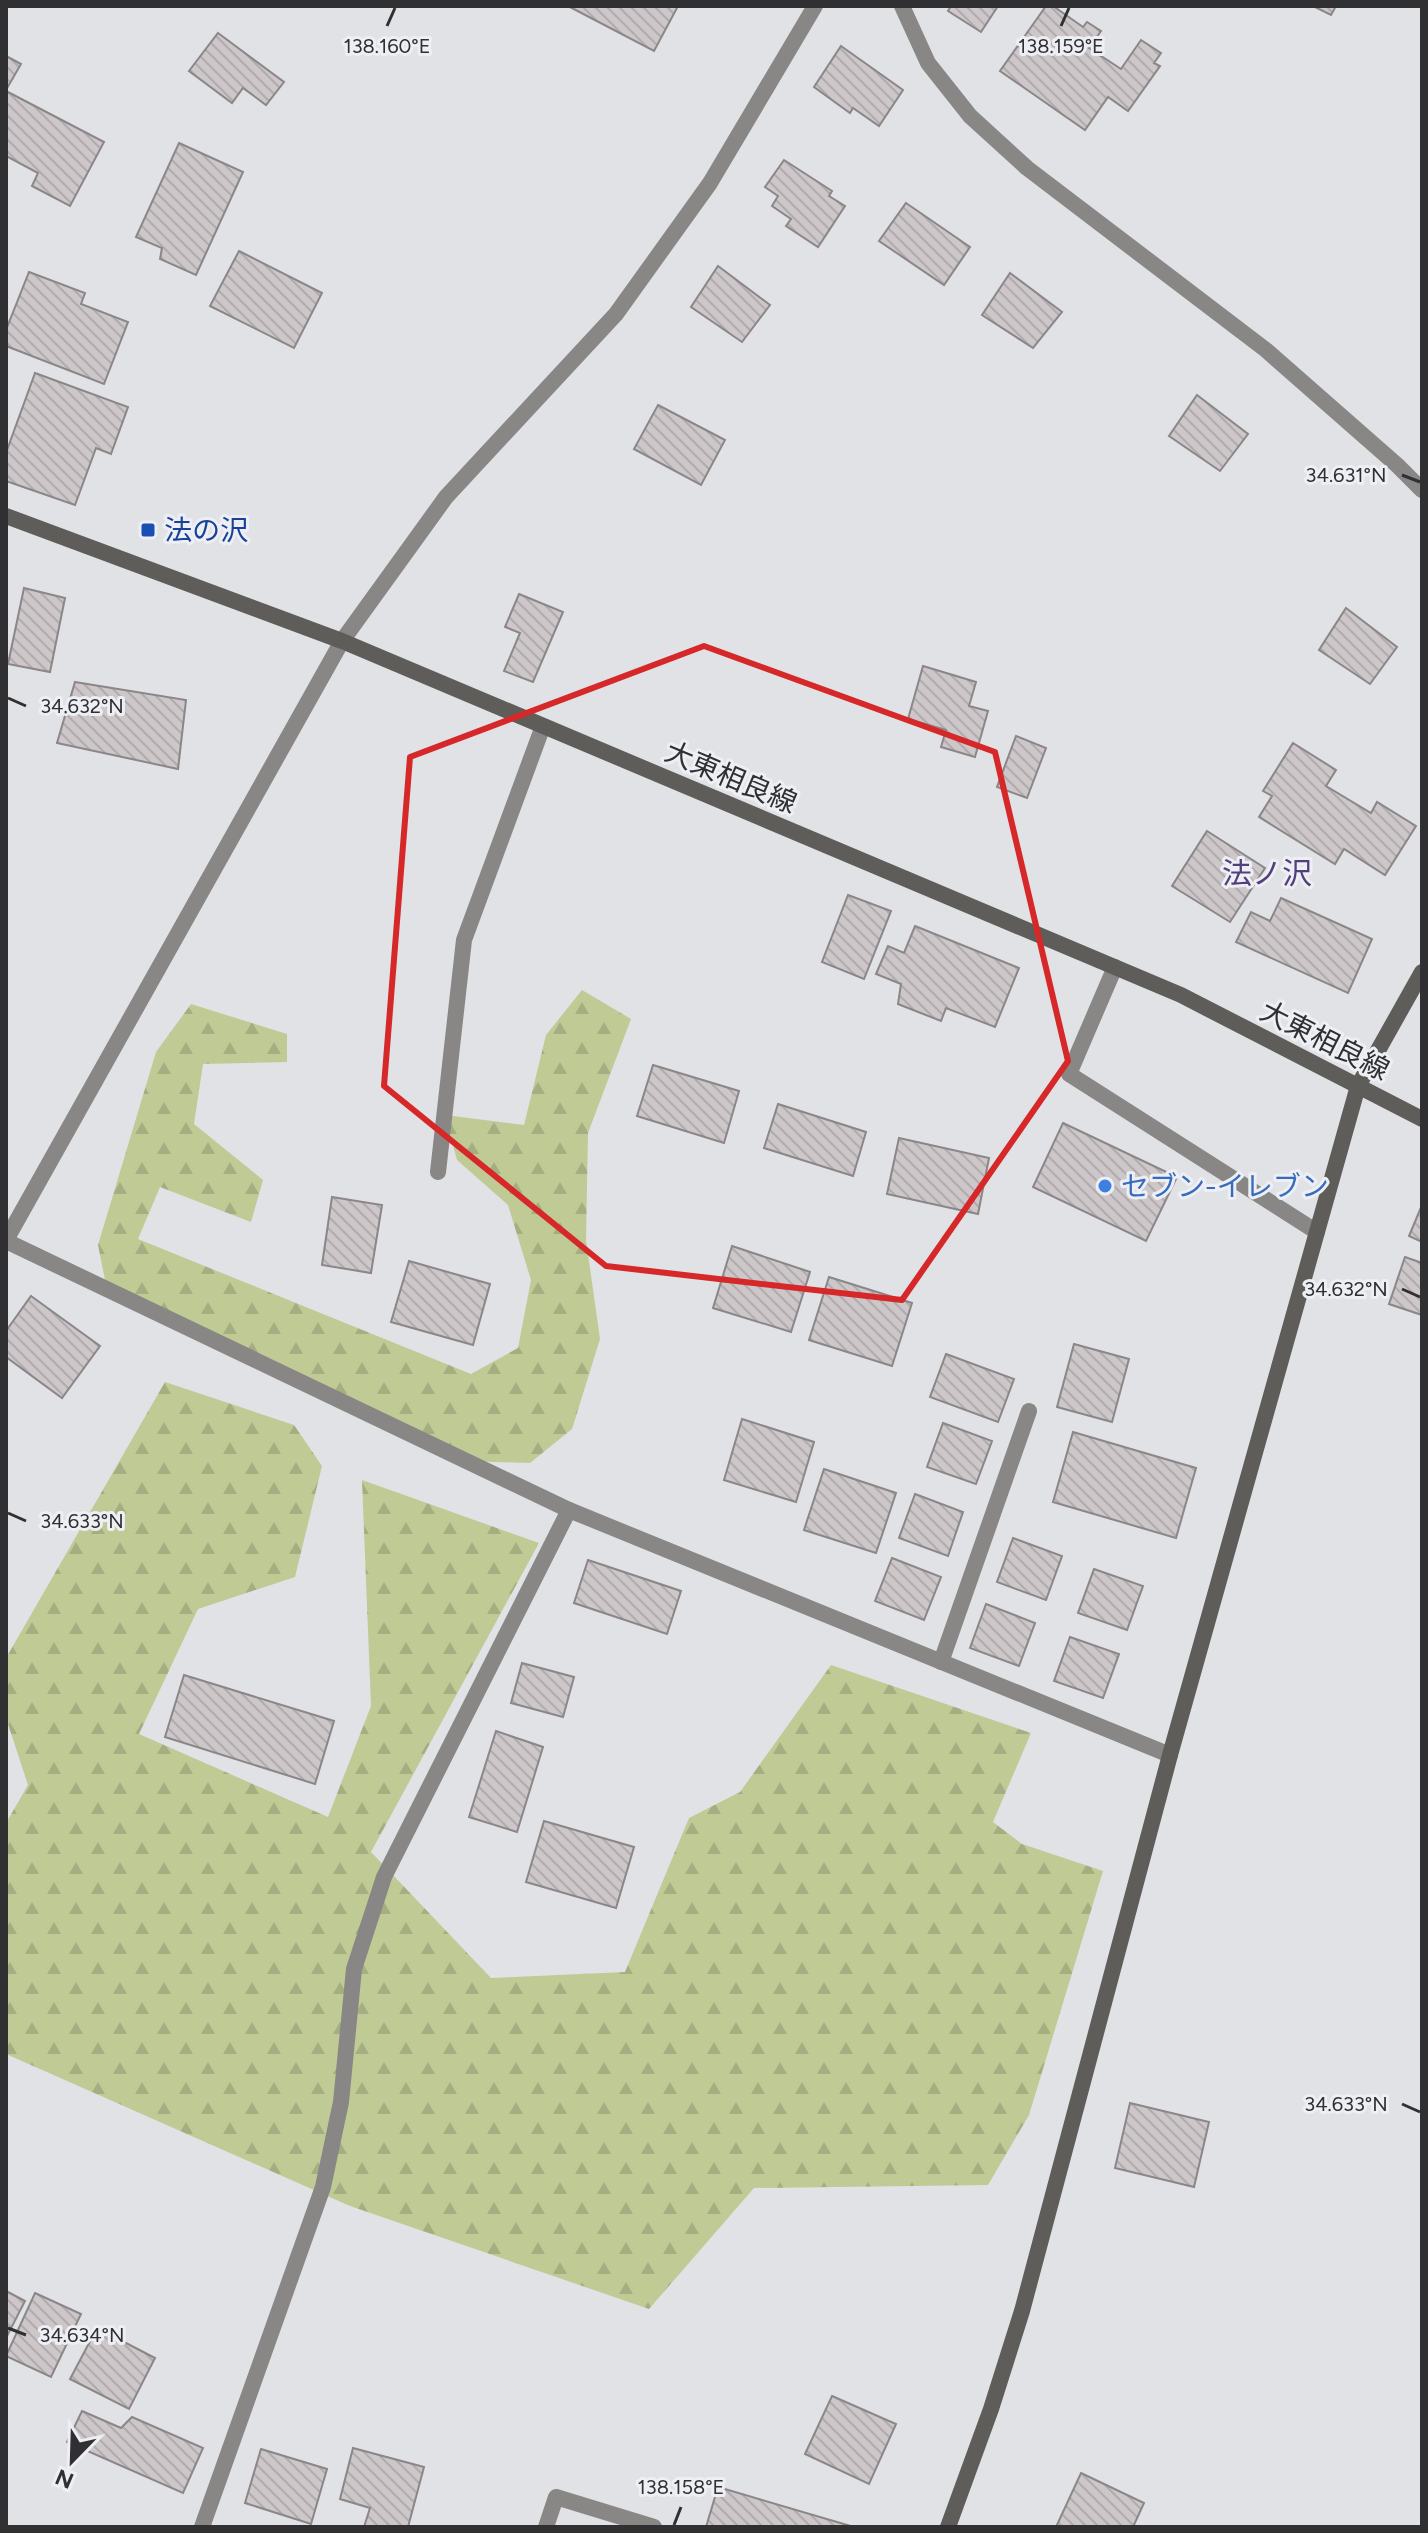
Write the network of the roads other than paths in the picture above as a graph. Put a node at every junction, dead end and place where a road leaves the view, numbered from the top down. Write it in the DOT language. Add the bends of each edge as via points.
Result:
graph roads {
  1 [pos="815,6"];
  2 [pos="902,6"];
  3 [pos="1422,490"];
  4 [pos="6,516"];
  5 [pos="342,641"];
  6 [pos="543,726"];
  7 [pos="1115,967"];
  8 [pos="1422,972"];
  9 [pos="1358,1086"];
  10 [pos="1422,1119"];
  11 [pos="438,1172"];
  12 [pos="1317,1232"];
  13 [pos="6,1241"];
  14 [pos="1029,1411"];
  15 [pos="569,1510"];
  16 [pos="941,1662"];
  17 [pos="1170,1755"];
  18 [pos="202,2527"];
  19 [pos="546,2527"];
  20 [pos="654,2527"];
  21 [pos="948,2527"];
  1 -- 5 [label="street" via="710,183 616,314 446,497"];
  2 -- 3 [label="street" via="928,63 970,116 1027,168 1266,350"];
  4 -- 5 [label="main road, 大東相良線"];
  5 -- 6 [label="main road, 大東相良線"];
  5 -- 13 [label="street"];
  6 -- 7 [label="main road, 大東相良線"];
  6 -- 11 [label="street" via="464,940"];
  7 -- 9 [label="main road, 大東相良線"];
  7 -- 12 [label="street" via="1069,1074"];
  8 -- 9 [label="main road"];
  9 -- 10 [label="main road, 大東相良線"];
  9 -- 12 [label="main road"];
  12 -- 17 [label="main road"];
  13 -- 15 [label="street"];
  14 -- 16 [label="street"];
  15 -- 16 [label="street"];
  15 -- 18 [label="street" via="384,1877 354,1969 341,2102 323,2187"];
  16 -- 17 [label="street"];
  17 -- 21 [label="main road" via="1022,2311"];
  19 -- 20 [label="street" via="556,2497"];
}
